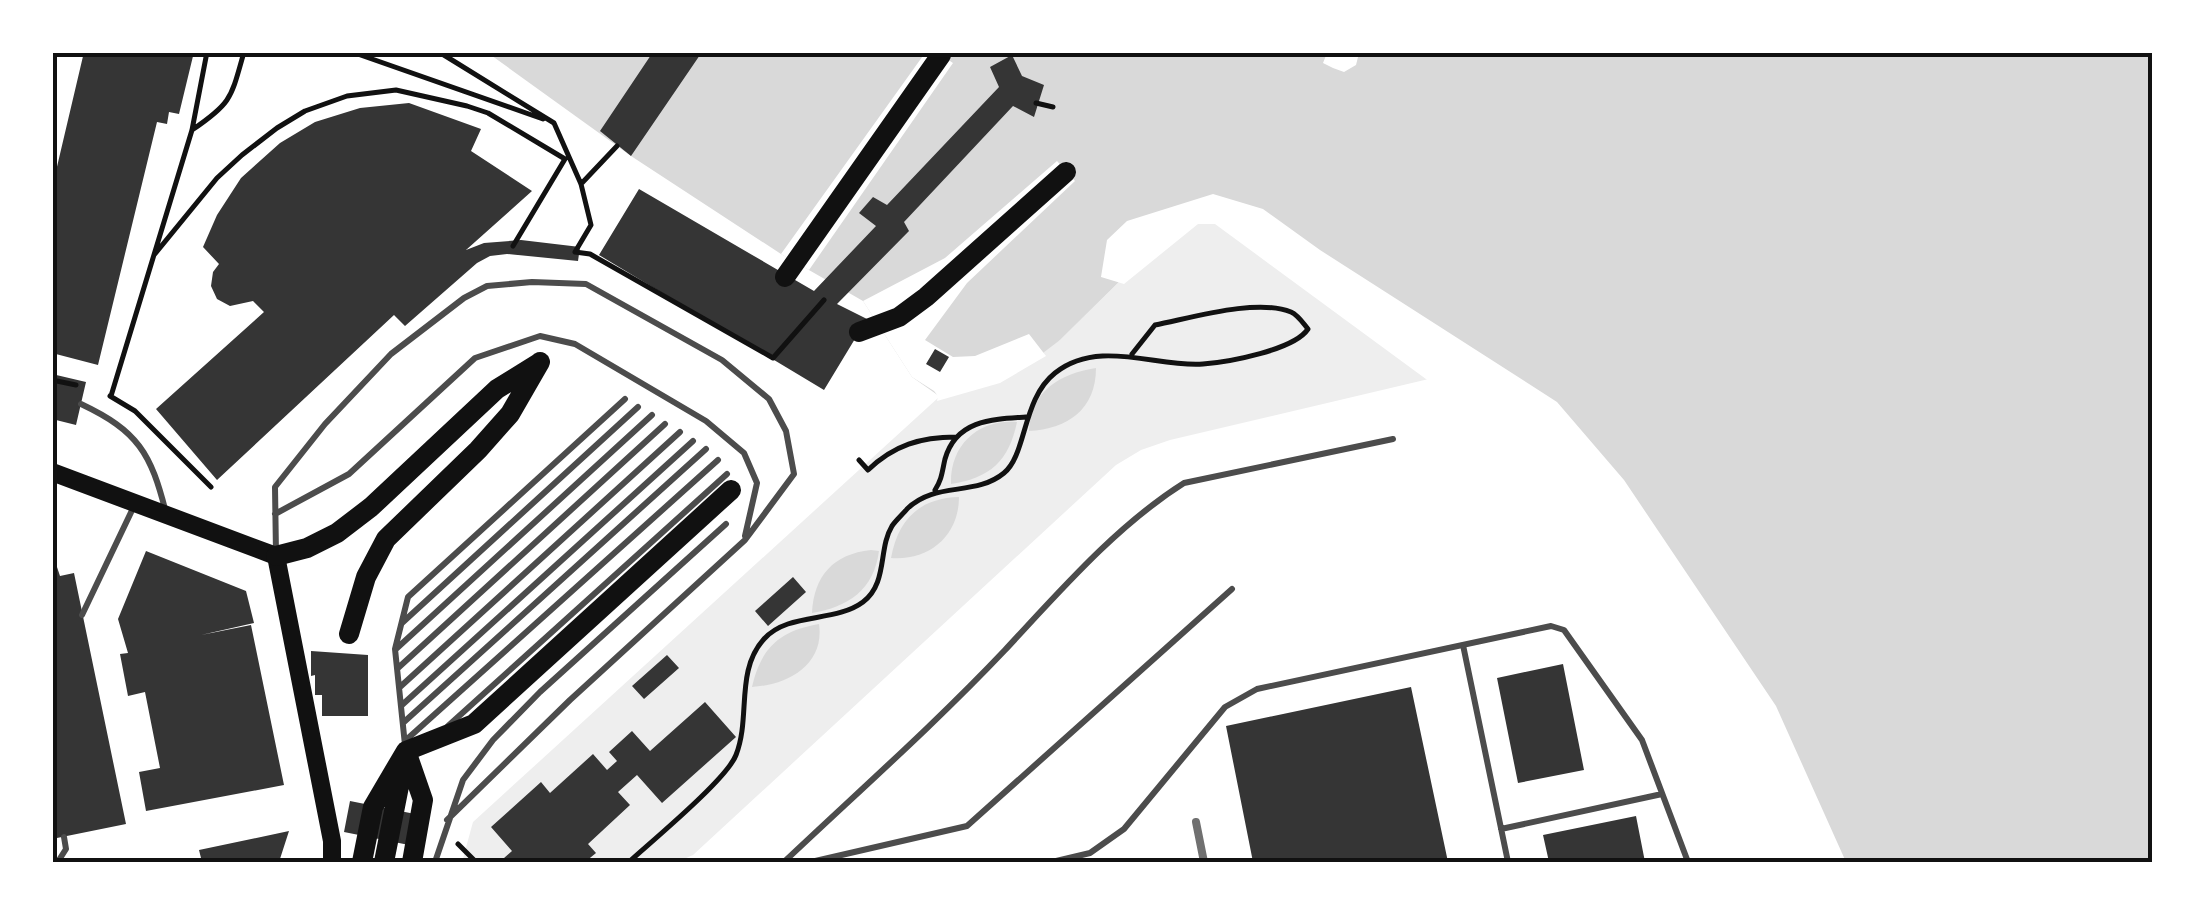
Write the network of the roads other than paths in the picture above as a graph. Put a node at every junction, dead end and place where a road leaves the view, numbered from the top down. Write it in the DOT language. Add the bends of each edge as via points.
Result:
graph roads {
  1 [pos="941,55"];
  2 [pos="1066,172"];
  3 [pos="785,277"];
  4 [pos="858,332"];
  5 [pos="625,399"];
  6 [pos="81,404"];
  7 [pos="638,407"];
  8 [pos="652,416"];
  9 [pos="665,424"];
  10 [pos="680,432"];
  11 [pos="1393,439"];
  12 [pos="693,440"];
  13 [pos="706,449"];
  14 [pos="718,460"];
  15 [pos="52,472"];
  16 [pos="728,482"];
  17 [pos="136,502"];
  18 [pos="166,514"];
  19 [pos="275,514"];
  20 [pos="726,524"];
  21 [pos="744,540"];
  22 [pos="276,556"];
  23 [pos="1232,589"];
  24 [pos="82,615"];
  25 [pos="402,624"];
  26 [pos="348,634"];
  27 [pos="1463,645"];
  28 [pos="394,649"];
  29 [pos="397,668"];
  30 [pos="399,688"];
  31 [pos="401,705"];
  32 [pos="403,723"];
  33 [pos="433,740"];
  34 [pos="406,746"];
  35 [pos="1662,794"];
  36 [pos="447,820"];
  37 [pos="1501,828"];
  38 [pos="64,837"];
  39 [pos="52,862"];
  40 [pos="332,862"];
  41 [pos="362,862"];
  42 [pos="384,862"];
  43 [pos="412,862"];
  44 [pos="435,862"];
  45 [pos="784,862"];
  46 [pos="810,862"];
  47 [pos="1052,862"];
  48 [pos="1508,862"];
  49 [pos="1688,862"];
  1 -- 3 [label="highway"];
  2 -- 4 [label="highway" via="926,297 899,317"];
  5 -- 25 [label="lane" via="408,597"];
  6 -- 18 [label="lane" via="129,433 156,470"];
  7 -- 25 [label="lane"];
  8 -- 28 [label="lane"];
  9 -- 29 [label="lane"];
  10 -- 30 [label="lane"];
  11 -- 45 [label="lane" via="1184,482 1160,498"];
  12 -- 31 [label="lane"];
  13 -- 32 [label="lane"];
  14 -- 34 [label="lane"];
  15 -- 17 [label="main road"];
  16 -- 33 [label="lane"];
  16 -- 33 [label="highway" via="474,724"];
  17 -- 18 [label="main road"];
  17 -- 24 [label="lane"];
  18 -- 22 [label="main road"];
  19 -- 21 [label="lane" via="350,474 475,358 540,336 574,344 706,421 744,453 757,483"];
  19 -- 21 [label="lane" via="275,487 325,424 392,354 464,298 487,286 586,284 722,360 769,399 786,431 794,474"];
  19 -- 22 [label="lane"];
  20 -- 36 [label="lane" via="493,740 462,780"];
  21 -- 36 [label="lane"];
  22 -- 26 [label="highway" via="337,533 497,389 540,362 510,414 386,539"];
  22 -- 40 [label="main road"];
  23 -- 46 [label="lane" via="968,826"];
  25 -- 28 [label="lane"];
  27 -- 35 [label="lane" via="1552,626 1564,630 1642,740"];
  27 -- 37 [label="lane"];
  27 -- 47 [label="lane" via="1256,689 1225,707 1124,829 1090,854"];
  28 -- 29 [label="lane"];
  29 -- 30 [label="lane"];
  30 -- 31 [label="lane"];
  31 -- 32 [label="lane"];
  32 -- 34 [label="lane"];
  33 -- 34 [label="highway"];
  34 -- 41 [label="highway" via="373,807"];
  34 -- 42 [label="highway"];
  34 -- 43 [label="highway" via="423,800"];
  35 -- 37 [label="lane"];
  35 -- 49 [label="lane"];
  36 -- 44 [label="lane"];
  37 -- 48 [label="lane"];
  38 -- 39 [label="lane" via="66,849"];
}
